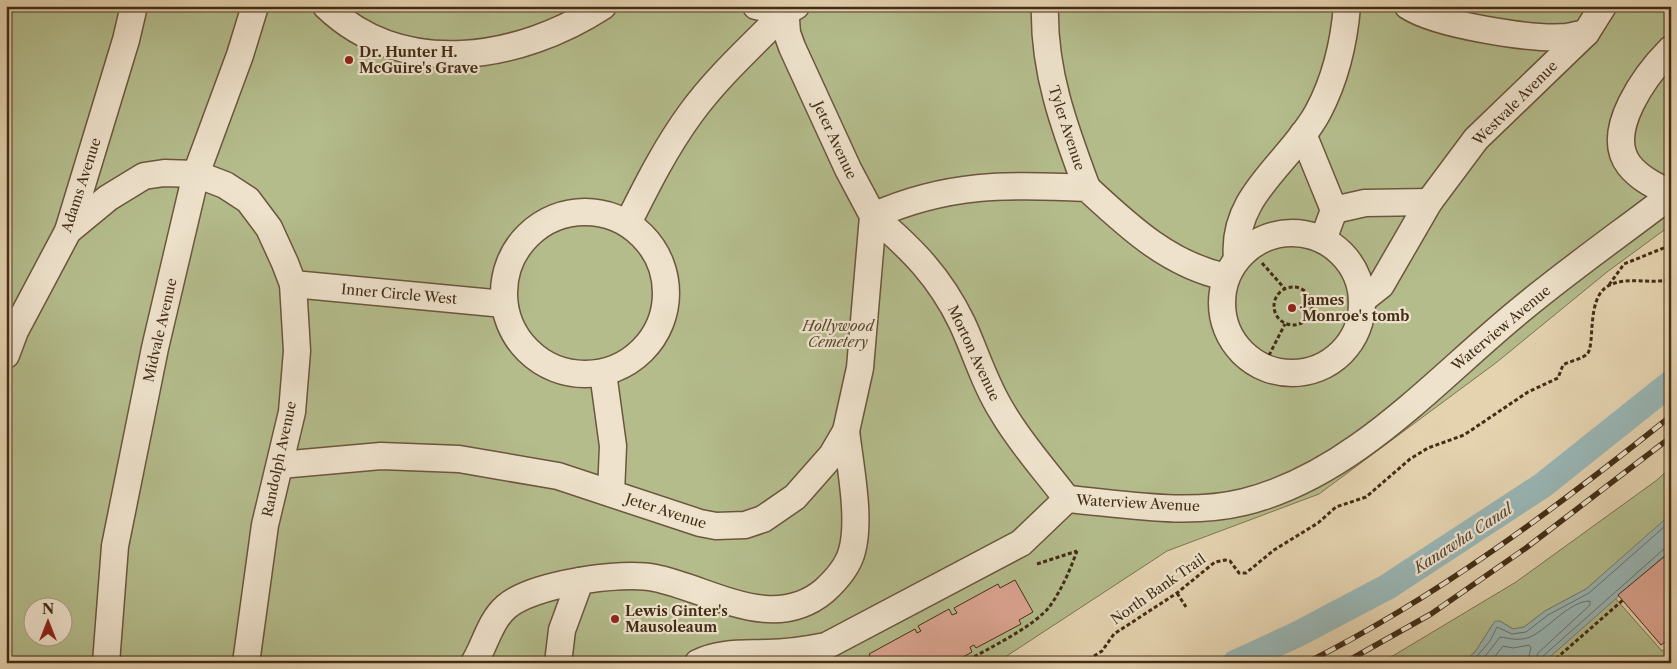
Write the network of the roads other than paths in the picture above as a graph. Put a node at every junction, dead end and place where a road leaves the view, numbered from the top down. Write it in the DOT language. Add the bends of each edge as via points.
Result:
graph roads {
  1 [pos="134,6"];
  2 [pos="255,6"];
  3 [pos="326,6"];
  4 [pos="603,6"];
  5 [pos="756,6"];
  6 [pos="1045,6"];
  7 [pos="1347,6"];
  8 [pos="1408,6"];
  9 [pos="1602,6"];
  10 [pos="788,8"];
  11 [pos="1586,33"];
  12 [pos="1671,49"];
  13 [pos="1303,134"];
  14 [pos="196,174"];
  15 [pos="1087,188"];
  16 [pos="1671,194"];
  17 [pos="1429,202"];
  18 [pos="1334,210"];
  19 [pos="873,216"];
  20 [pos="628,223"];
  21 [pos="68,231"];
  22 [pos="1323,240"];
  23 [pos="1237,261"];
  24 [pos="294,284"];
  25 [pos="1362,300"];
  26 [pos="504,304"];
  27 [pos="6,355"];
  28 [pos="602,373"];
  29 [pos="846,431"];
  30 [pos="280,465"];
  31 [pos="611,493"];
  32 [pos="1067,499"];
  33 [pos="580,581"];
  34 [pos="106,663"];
  35 [pos="246,663"];
  36 [pos="474,663"];
  37 [pos="558,663"];
  38 [pos="698,663"];
  1 -- 21 [label="lane, Adams Avenue"];
  2 -- 14 [label="lane, Midvale Avenue"];
  3 -- 4 [label="lane" via="348,26 378,41 416,52 452,53 483,52 523,43 569,26"];
  5 -- 10 [label="lane"];
  6 -- 15 [label="lane, Tyler Avenue" via="1048,58 1055,98"];
  7 -- 13 [label="lane" via="1342,47 1334,74 1317,113"];
  8 -- 11 [label="lane" via="1438,18 1496,30 1567,37"];
  9 -- 11 [label="lane, Westvale Avenue"];
  10 -- 19 [label="lane, Jeter Avenue" via="787,33 792,47"];
  10 -- 20 [label="lane" via="718,80 691,113 655,170"];
  11 -- 17 [label="lane, Westvale Avenue" via="1476,139"];
  12 -- 16 [label="lane" via="1636,94 1624,122 1622,138 1624,156 1630,166 1645,180"];
  13 -- 18 [label="lane"];
  13 -- 23 [label="lane" via="1248,204 1235,240"];
  14 -- 21 [label="lane, Randolph Avenue" via="144,176 108,198"];
  14 -- 24 [label="lane, Randolph Avenue" via="225,185 248,200 269,228"];
  14 -- 34 [label="lane, Midvale Avenue" via="114,546"];
  15 -- 19 [label="lane" via="967,188 920,197"];
  15 -- 23 [label="lane" via="1133,230 1196,268"];
  16 -- 32 [label="lane, Waterview Avenue" via="1518,311 1362,443 1285,489 1242,502 1192,508"];
  17 -- 18 [label="lane" via="1365,203"];
  17 -- 25 [label="lane, Westvale Avenue" via="1381,284"];
  18 -- 22 [label="lane"];
  19 -- 29 [label="lane, Jeter Avenue" via="860,368"];
  19 -- 32 [label="lane, Morton Avenue" via="910,246 939,285 962,322 986,383 1003,414"];
  20 -- 26 [label="lane" via="590,212 566,214 544,223 526,238 512,257 505,280"];
  20 -- 28 [label="lane" via="651,244 662,265 667,287 665,310 657,332 643,351 624,365"];
  21 -- 27 [label="lane, Adams Avenue" via="15,331"];
  22 -- 23 [label="lane" via="1311,235 1272,235"];
  22 -- 25 [label="lane" via="1339,250 1351,265 1359,282"];
  23 -- 25 [label="lane" via="1221,294 1221,312 1234,344 1246,357 1263,367 1293,373 1309,371 1330,361 1348,345 1356,332"];
  24 -- 26 [label="lane, Inner Circle West"];
  24 -- 30 [label="lane, Randolph Avenue" via="296,359 292,412"];
  26 -- 28 [label="lane" via="517,338 543,363 566,372"];
  28 -- 31 [label="lane" via="613,446"];
  29 -- 31 [label="lane, Jeter Avenue" via="828,461 795,497 763,519 745,525 700,523"];
  29 -- 33 [label="lane" via="852,482 852,551 837,578 810,600 788,608 765,611 656,578 638,576"];
  30 -- 31 [label="lane, Jeter Avenue" via="381,456 459,459 558,476"];
  30 -- 35 [label="lane, Randolph Avenue" via="265,525"];
  32 -- 38 [label="lane, Waterview Avenue" via="1021,543 826,646 798,652 735,653"];
  33 -- 36 [label="lane" via="527,595 506,607 493,624"];
  33 -- 37 [label="lane" via="562,630"];
}
